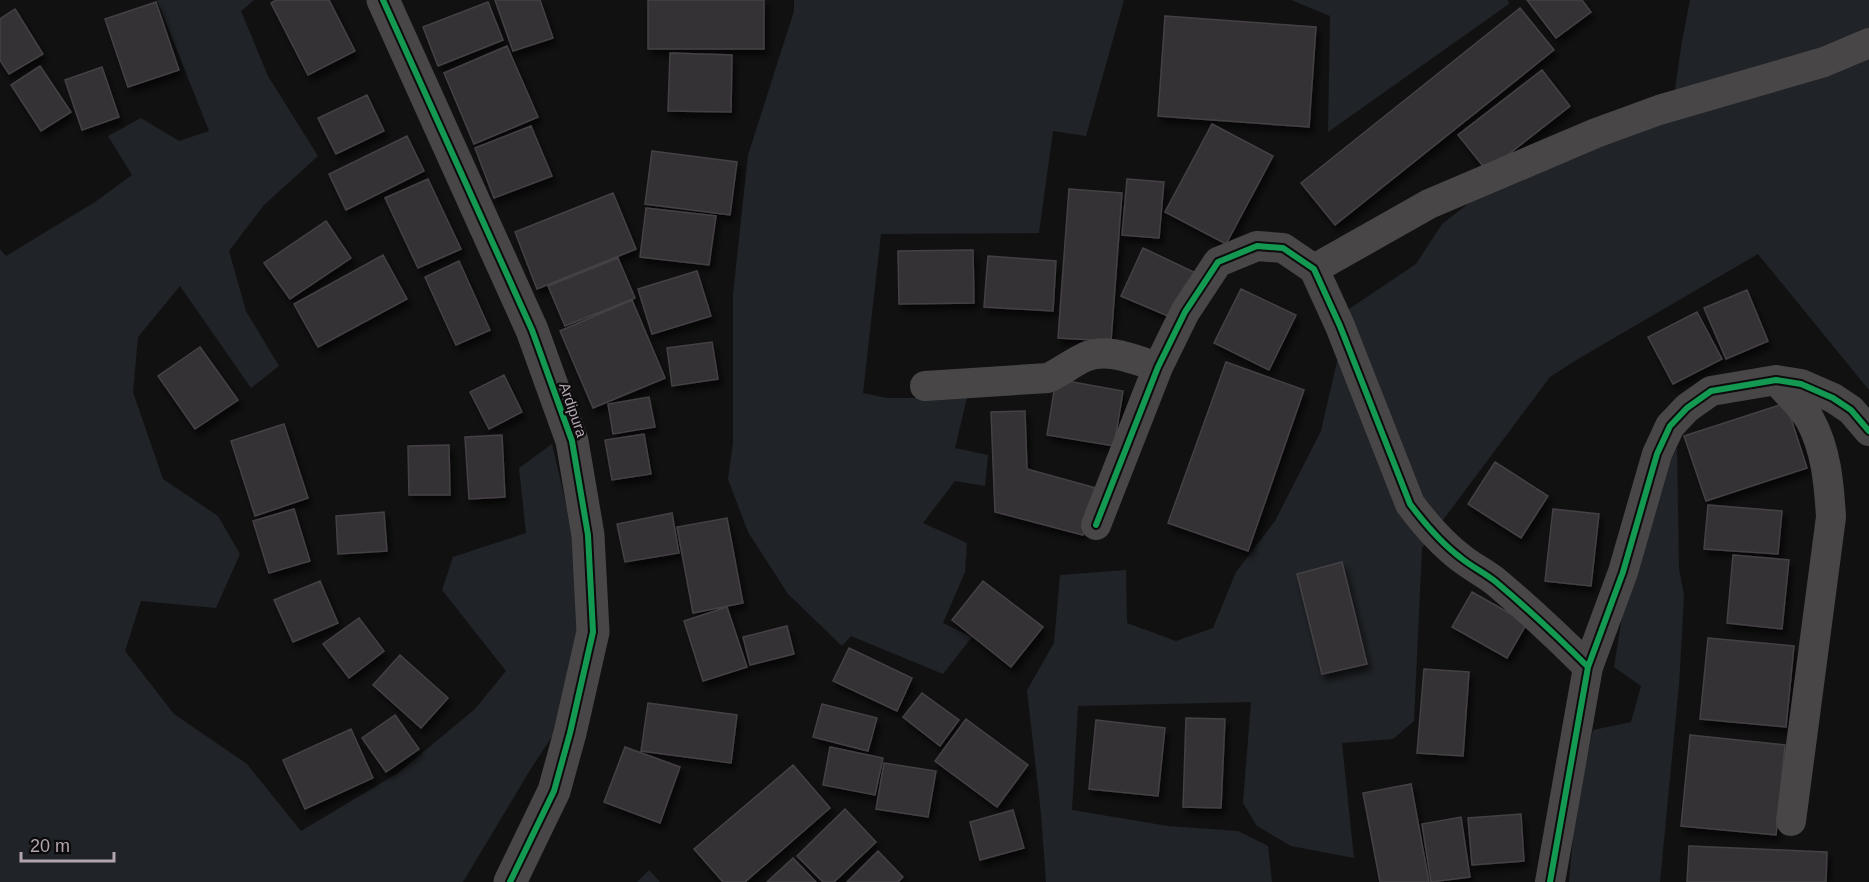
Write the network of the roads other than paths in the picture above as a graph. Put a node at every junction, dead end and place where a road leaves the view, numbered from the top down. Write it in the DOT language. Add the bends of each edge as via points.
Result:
graph roads {
  1 [pos="383,0"];
  2 [pos="1869,43"];
  3 [pos="1314,269"];
  4 [pos="1158,367"];
  5 [pos="1776,380"];
  6 [pos="925,386"];
  7 [pos="1869,431"];
  8 [pos="1096,525"];
  9 [pos="1588,667"];
  10 [pos="1791,821"];
  11 [pos="510,882"];
  12 [pos="1550,882"];
  1 -- 11 [label="street, Ardipura" via="532,330 572,441 588,535 593,632 554,790"];
  2 -- 3 [label="street" via="1824,62 1659,110 1596,133 1429,204"];
  3 -- 4 [label="street" via="1283,248 1257,246 1218,262 1185,312"];
  3 -- 9 [label="street" via="1410,504 1442,542 1549,627"];
  4 -- 6 [label="street" via="1102,352 1084,357 1048,378"];
  4 -- 8 [label="street"];
  5 -- 7 [label="street" via="1801,384 1833,398 1851,410"];
  5 -- 9 [label="street" via="1711,391 1670,426 1657,454 1623,572"];
  5 -- 10 [label="street" via="1809,418 1820,444 1831,517"];
  9 -- 12 [label="street"];
}
